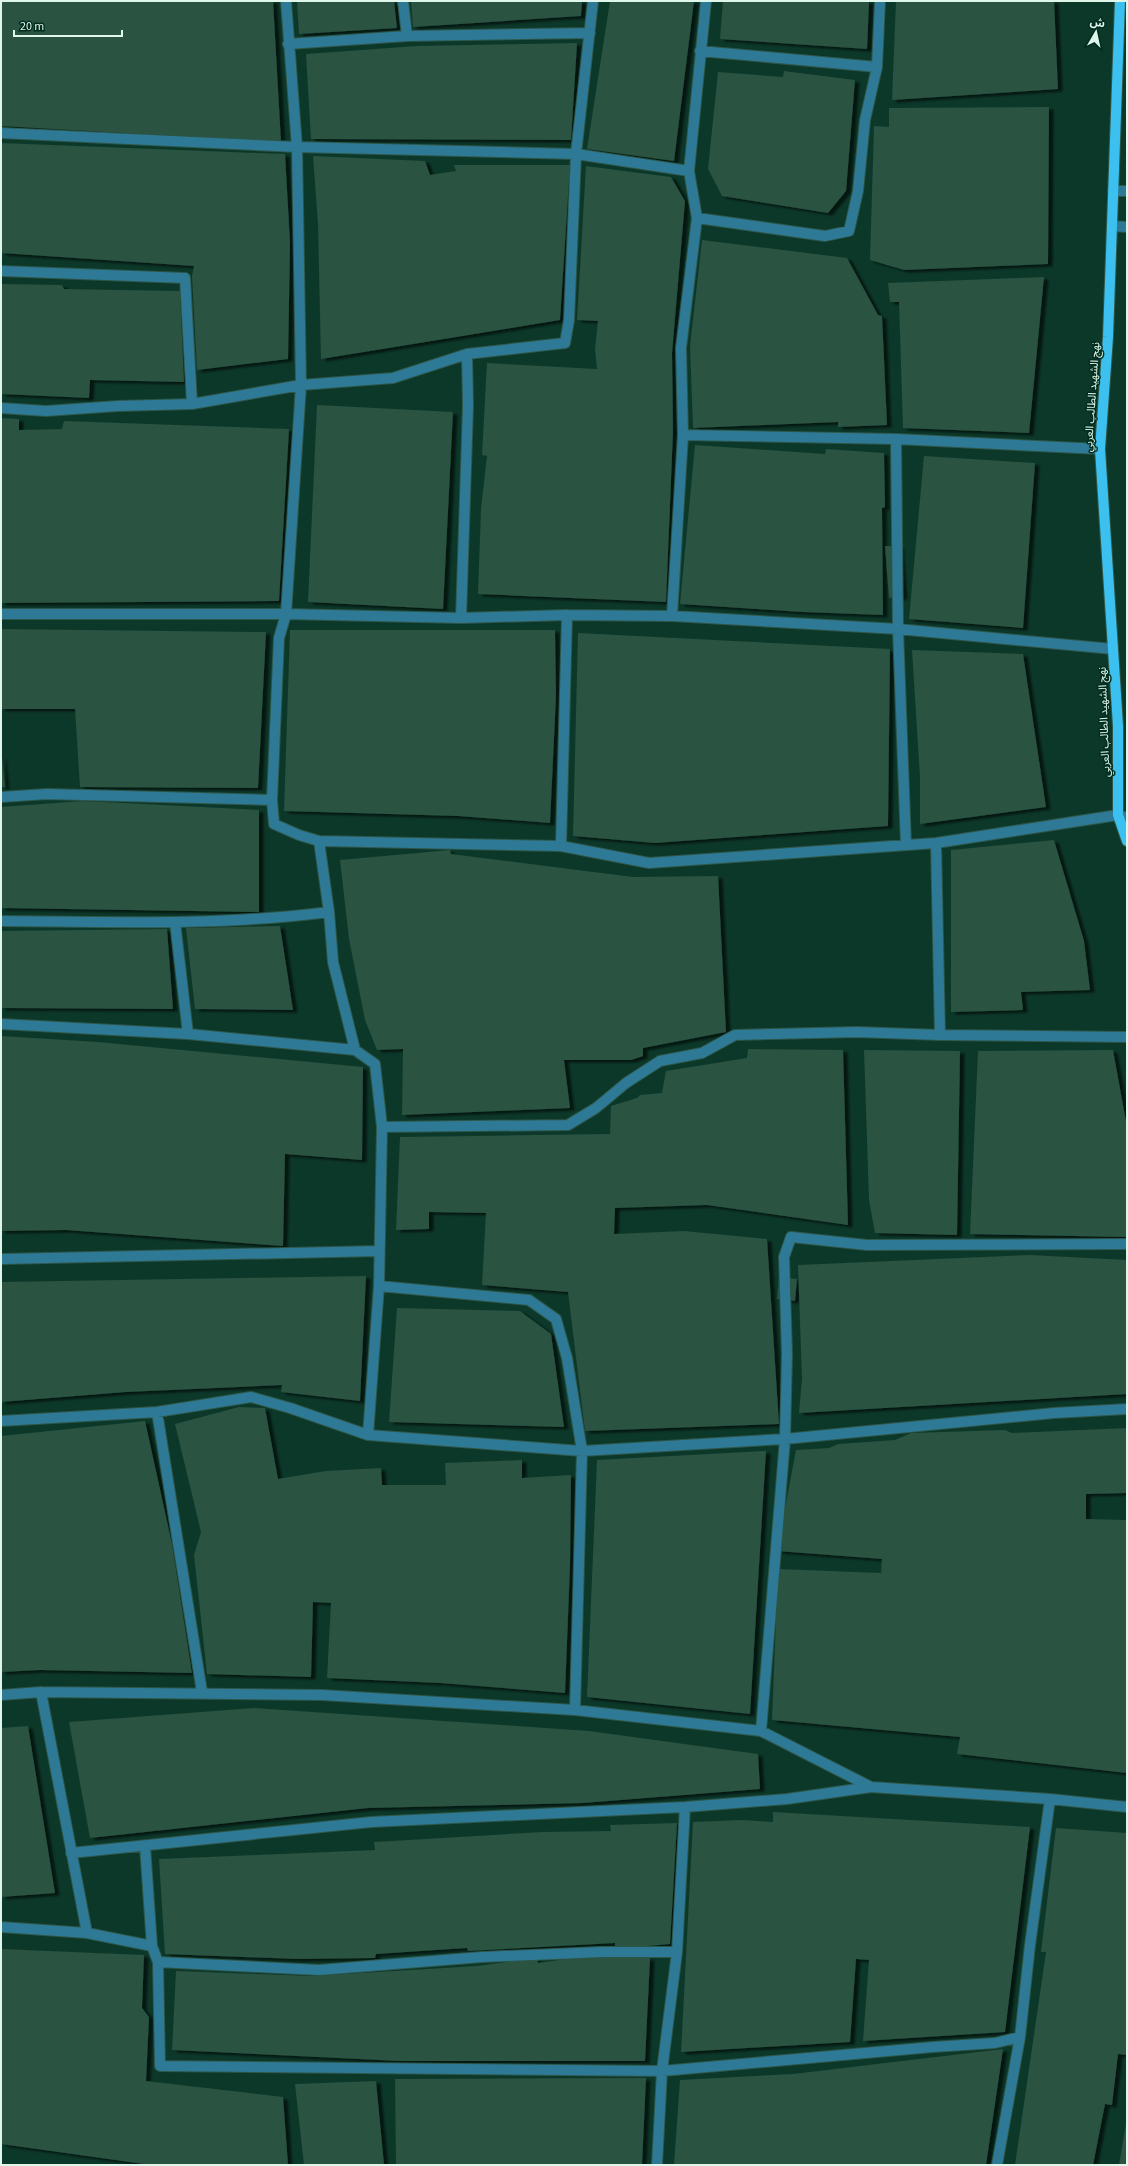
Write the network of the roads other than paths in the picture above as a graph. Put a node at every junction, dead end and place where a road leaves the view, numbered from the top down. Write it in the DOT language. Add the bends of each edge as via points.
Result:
graph roads {
  1 [pos="286,1"];
  2 [pos="403,1"];
  3 [pos="593,1"];
  4 [pos="706,1"];
  5 [pos="880,1"];
  6 [pos="1120,1"];
  7 [pos="590,33"];
  8 [pos="407,36"];
  9 [pos="288,44"];
  10 [pos="700,51"];
  11 [pos="877,67"];
  12 [pos="1,133"];
  13 [pos="297,147"];
  14 [pos="576,154"];
  15 [pos="689,171"];
  16 [pos="1113,191"];
  17 [pos="1127,191"];
  18 [pos="697,218"];
  19 [pos="1112,226"];
  20 [pos="1127,227"];
  21 [pos="1,271"];
  22 [pos="467,354"];
  23 [pos="301,385"];
  24 [pos="192,404"];
  25 [pos="1,408"];
  26 [pos="683,435"];
  27 [pos="896,439"];
  28 [pos="1100,449"];
  29 [pos="1,614"];
  30 [pos="286,614"];
  31 [pos="567,616"];
  32 [pos="672,616"];
  33 [pos="461,618"];
  34 [pos="898,628"];
  35 [pos="1112,649"];
  36 [pos="1,796"];
  37 [pos="272,800"];
  38 [pos="1123,817"];
  39 [pos="319,841"];
  40 [pos="1127,841"];
  41 [pos="936,843"];
  42 [pos="906,845"];
  43 [pos="561,846"];
  44 [pos="329,912"];
  45 [pos="1,921"];
  46 [pos="175,922"];
  47 [pos="1,1024"];
  48 [pos="188,1034"];
  49 [pos="940,1035"];
  50 [pos="1127,1037"];
  51 [pos="354,1050"];
  52 [pos="382,1127"];
  53 [pos="1127,1244"];
  54 [pos="379,1251"];
  55 [pos="1,1259"];
  56 [pos="379,1286"];
  57 [pos="1127,1410"];
  58 [pos="157,1412"];
  59 [pos="1,1422"];
  60 [pos="368,1435"];
  61 [pos="785,1439"];
  62 [pos="582,1451"];
  63 [pos="41,1692"];
  64 [pos="202,1692"];
  65 [pos="1,1695"];
  66 [pos="575,1710"];
  67 [pos="761,1731"];
  68 [pos="871,1788"];
  69 [pos="1050,1799"];
  70 [pos="685,1807"];
  71 [pos="1127,1807"];
  72 [pos="145,1846"];
  73 [pos="71,1853"];
  74 [pos="1,1927"];
  75 [pos="87,1934"];
  76 [pos="152,1946"];
  77 [pos="677,1952"];
  78 [pos="158,1962"];
  79 [pos="1020,2037"];
  80 [pos="662,2071"];
  81 [pos="657,2165"];
  82 [pos="997,2165"];
  1 -- 9 [label="street"];
  2 -- 8 [label="street"];
  3 -- 7 [label="street"];
  4 -- 10 [label="street"];
  5 -- 11 [label="street"];
  6 -- 16 [label="main road, نهج الشهيد الطالب العربي"];
  7 -- 8 [label="street"];
  7 -- 14 [label="street"];
  8 -- 9 [label="street"];
  9 -- 13 [label="street"];
  10 -- 11 [label="street"];
  10 -- 15 [label="street"];
  11 -- 18 [label="street" via="865,120 858,191 849,231 825,236"];
  12 -- 13 [label="street"];
  13 -- 14 [label="street"];
  13 -- 23 [label="street"];
  14 -- 15 [label="street"];
  14 -- 22 [label="street" via="569,320 565,343"];
  15 -- 18 [label="street"];
  16 -- 17 [label="street"];
  16 -- 19 [label="main road, نهج الشهيد الطالب العربي"];
  18 -- 26 [label="street" via="681,348"];
  19 -- 20 [label="street"];
  19 -- 28 [label="main road, نهج الشهيد الطالب العربي"];
  21 -- 24 [label="street" via="185,278"];
  22 -- 23 [label="street" via="393,378"];
  22 -- 33 [label="street" via="468,406"];
  23 -- 24 [label="street"];
  23 -- 30 [label="street"];
  24 -- 25 [label="street" via="46,411"];
  26 -- 27 [label="street"];
  26 -- 32 [label="street"];
  27 -- 28 [label="street"];
  27 -- 34 [label="street"];
  28 -- 35 [label="main road, نهج الشهيد الطالب العربي"];
  29 -- 30 [label="street"];
  30 -- 33 [label="street"];
  30 -- 37 [label="street" via="279,638"];
  31 -- 32 [label="street"];
  31 -- 33 [label="street"];
  31 -- 43 [label="street"];
  32 -- 34 [label="street"];
  34 -- 35 [label="street"];
  34 -- 42 [label="street"];
  35 -- 38 [label="main road, نهج الشهيد الطالب العربي"];
  36 -- 37 [label="street" via="47,794"];
  37 -- 39 [label="street" via="274,824"];
  38 -- 40 [label="main road, نهج الشهيد الطالب العربي"];
  38 -- 41 [label="street"];
  39 -- 43 [label="street"];
  39 -- 44 [label="street"];
  41 -- 42 [label="street"];
  41 -- 49 [label="street"];
  42 -- 43 [label="street" via="649,863"];
  44 -- 46 [label="street" via="284,918"];
  44 -- 51 [label="street" via="333,962"];
  45 -- 46 [label="street"];
  46 -- 48 [label="street"];
  47 -- 48 [label="street"];
  48 -- 51 [label="street"];
  49 -- 50 [label="street"];
  49 -- 52 [label="street" via="857,1032 735,1035 702,1053 660,1061 626,1083 596,1108 568,1125"];
  51 -- 52 [label="street" via="375,1064"];
  52 -- 54 [label="street"];
  53 -- 61 [label="street" via="867,1245 791,1237 784,1257 787,1354"];
  54 -- 55 [label="street"];
  54 -- 56 [label="street"];
  56 -- 60 [label="street"];
  56 -- 62 [label="street" via="529,1300 556,1319 567,1358"];
  57 -- 61 [label="street" via="1054,1413"];
  58 -- 59 [label="street"];
  58 -- 60 [label="street" via="251,1397"];
  58 -- 64 [label="street"];
  60 -- 62 [label="street"];
  61 -- 62 [label="street"];
  61 -- 67 [label="street"];
  62 -- 66 [label="street"];
  63 -- 64 [label="street"];
  63 -- 65 [label="street"];
  63 -- 73 [label="street"];
  64 -- 66 [label="street" via="322,1695"];
  66 -- 67 [label="street"];
  67 -- 68 [label="street"];
  68 -- 69 [label="street"];
  68 -- 70 [label="street" via="787,1799"];
  69 -- 71 [label="street"];
  69 -- 79 [label="street"];
  70 -- 72 [label="street" via="371,1822"];
  70 -- 77 [label="street"];
  72 -- 73 [label="street"];
  72 -- 76 [label="street"];
  73 -- 75 [label="street"];
  74 -- 75 [label="street"];
  75 -- 76 [label="street"];
  76 -- 78 [label="street"];
  77 -- 78 [label="street" via="601,1952 490,1957 319,1970"];
  77 -- 80 [label="street"];
  78 -- 80 [label="street" via="160,2066"];
  79 -- 80 [label="street" via="995,2043"];
  79 -- 82 [label="street"];
  80 -- 81 [label="street"];
}
